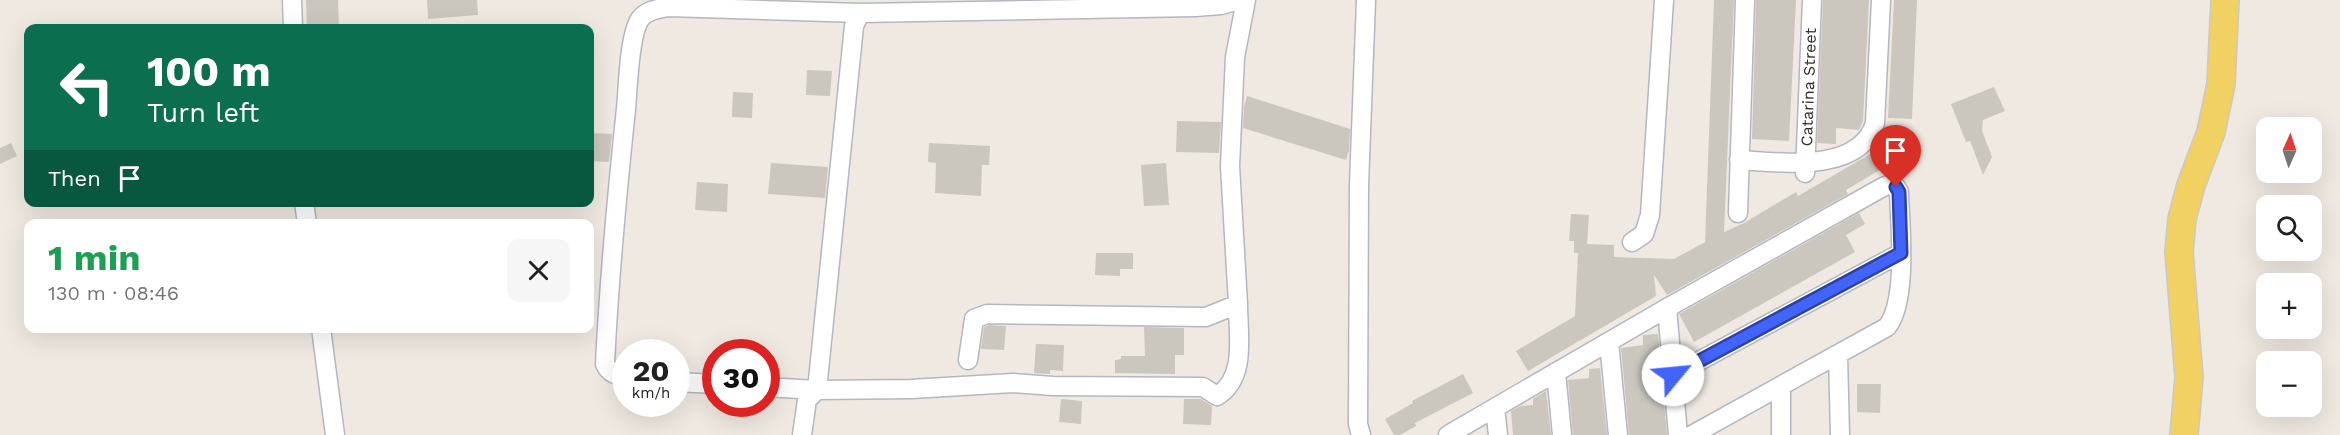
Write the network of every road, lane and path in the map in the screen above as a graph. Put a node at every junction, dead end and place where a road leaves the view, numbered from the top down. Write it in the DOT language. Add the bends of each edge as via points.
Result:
graph roads {
  1 [pos="292,0"];
  2 [pos="1239,0"];
  3 [pos="1246,0"];
  4 [pos="1366,0"];
  5 [pos="1664,0"];
  6 [pos="1745,0"];
  7 [pos="1812,0"];
  8 [pos="1881,0"];
  9 [pos="2225,0"];
  10 [pos="860,13"];
  11 [pos="293,24"];
  12 [pos="1740,160"];
  13 [pos="1805,168"];
  14 [pos="1738,213"];
  15 [pos="1632,242"];
  16 [pos="1901,253"];
  17 [pos="1238,304"];
  18 [pos="1667,308"];
  19 [pos="322,333"];
  20 [pos="1609,342"];
  21 [pos="1838,355"];
  22 [pos="968,360"];
  23 [pos="612,372"];
  24 [pos="1556,372"];
  25 [pos="1673,375"];
  26 [pos="1781,386"];
  27 [pos="780,388"];
  28 [pos="817,390"];
  29 [pos="1495,408"];
  30 [pos="335,435"];
  31 [pos="801,435"];
  32 [pos="1361,435"];
  33 [pos="1448,435"];
  34 [pos="1498,435"];
  35 [pos="1562,435"];
  36 [pos="1618,435"];
  37 [pos="1678,435"];
  38 [pos="1692,435"];
  39 [pos="1781,435"];
  40 [pos="1840,435"];
  41 [pos="2184,435"];
  1 -- 11 [label="street"];
  2 -- 10 [label="street" via="1195,7"];
  3 -- 17 [label="street" via="1234,57 1230,166"];
  4 -- 32 [label="street" via="1359,185"];
  5 -- 15 [label="street" via="1650,215 1644,234"];
  6 -- 12 [label="street"];
  7 -- 13 [label="street, Catarina Street"];
  8 -- 13 [label="street" via="1872,133 1840,156"];
  9 -- 41 [label="main road" via="2221,84 2211,132 2182,219 2189,377"];
  10 -- 23 [label="street" via="668,7 655,9 640,20 630,59 615,215 605,364"];
  10 -- 28 [label="street" via="854,26"];
  12 -- 13 [label="street"];
  12 -- 14 [label="street"];
  16 -- 18 [label="street" via="1899,192 1888,185"];
  16 -- 21 [label="street" via="1892,320 1880,332"];
  16 -- 25 [label="street"];
  17 -- 22 [label="street" via="1206,317 987,314 974,319"];
  17 -- 28 [label="street" via="1237,374 1226,391 1216,396 1203,387 1013,382"];
  18 -- 20 [label="street"];
  18 -- 25 [label="street"];
  19 -- 30 [label="street"];
  20 -- 24 [label="street"];
  20 -- 36 [label="street"];
  21 -- 26 [label="street"];
  21 -- 40 [label="street"];
  24 -- 29 [label="street"];
  24 -- 35 [label="street"];
  25 -- 37 [label="street"];
  26 -- 38 [label="street"];
  26 -- 39 [label="street"];
  27 -- 28 [label="street"];
  28 -- 31 [label="street" via="807,400"];
  29 -- 33 [label="street"];
  29 -- 34 [label="street"];
}
